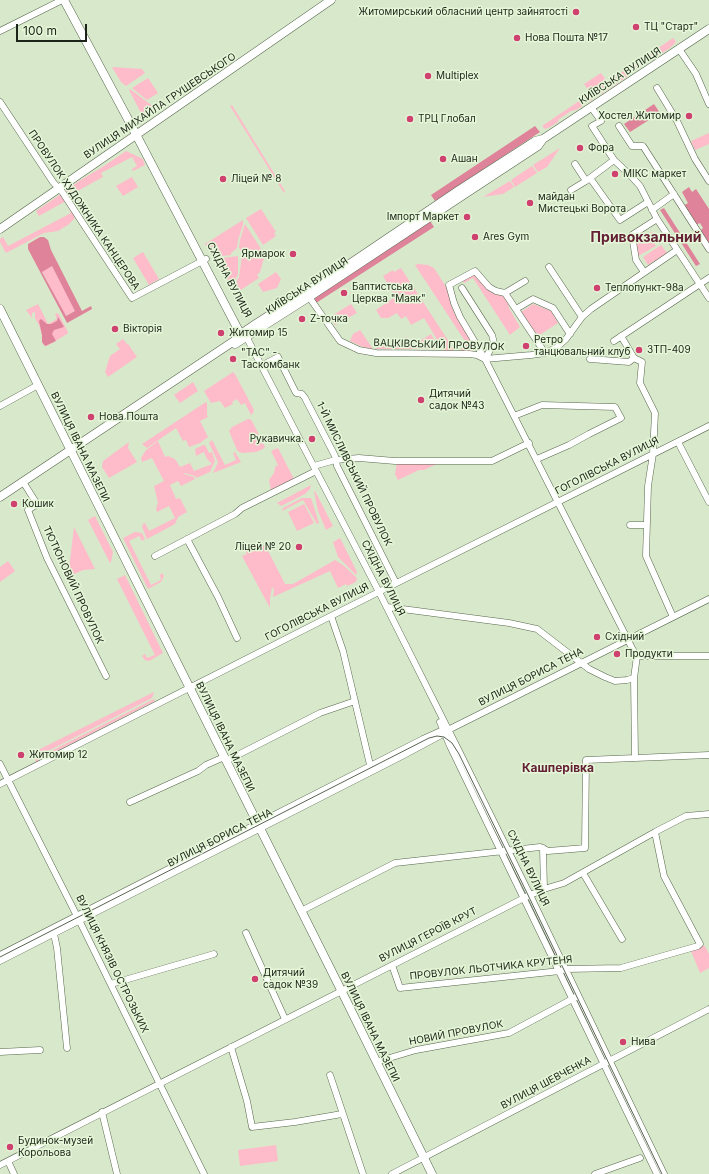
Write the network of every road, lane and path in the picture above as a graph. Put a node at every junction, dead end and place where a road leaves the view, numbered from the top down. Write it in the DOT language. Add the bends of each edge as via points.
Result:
graph roads {
  1 [pos="63,0"];
  2 [pos="68,0"];
  3 [pos="323,0"];
  4 [pos="331,0"];
  5 [pos="709,29"];
  6 [pos="0,31"];
  7 [pos="678,49"];
  8 [pos="657,88"];
  9 [pos="0,102"];
  10 [pos="709,104"];
  11 [pos="591,107"];
  12 [pos="620,126"];
  13 [pos="137,132"];
  14 [pos="543,139"];
  15 [pos="614,160"];
  16 [pos="575,164"];
  17 [pos="588,179"];
  18 [pos="709,181"];
  19 [pos="57,186"];
  20 [pos="571,190"];
  21 [pos="674,194"];
  22 [pos="648,202"];
  23 [pos="652,210"];
  24 [pos="657,219"];
  25 [pos="0,225"];
  26 [pos="0,229"];
  27 [pos="709,249"];
  28 [pos="677,250"];
  29 [pos="204,259"];
  30 [pos="549,267"];
  31 [pos="644,272"];
  32 [pos="709,278"];
  33 [pos="525,281"];
  34 [pos="699,284"];
  35 [pos="462,288"];
  36 [pos="505,293"];
  37 [pos="309,298"];
  38 [pos="709,298"];
  39 [pos="0,309"];
  40 [pos="516,309"];
  41 [pos="582,317"];
  42 [pos="570,334"];
  43 [pos="244,336"];
  44 [pos="621,336"];
  45 [pos="614,341"];
  46 [pos="545,353"];
  47 [pos="485,358"];
  48 [pos="634,358"];
  49 [pos="590,359"];
  50 [pos="261,366"];
  51 [pos="38,385"];
  52 [pos="0,406"];
  53 [pos="514,416"];
  54 [pos="709,426"];
  55 [pos="678,442"];
  56 [pos="529,443"];
  57 [pos="71,452"];
  58 [pos="653,454"];
  59 [pos="537,459"];
  60 [pos="336,460"];
  61 [pos="314,470"];
  62 [pos="25,485"];
  63 [pos="0,498"];
  64 [pos="0,502"];
  65 [pos="558,502"];
  66 [pos="709,502"];
  67 [pos="630,525"];
  68 [pos="646,525"];
  69 [pos="187,540"];
  70 [pos="155,556"];
  71 [pos="396,583"];
  72 [pos="378,592"];
  73 [pos="709,599"];
  74 [pos="387,607"];
  75 [pos="331,616"];
  76 [pos="673,617"];
  77 [pos="238,638"];
  78 [pos="628,639"];
  79 [pos="638,656"];
  80 [pos="709,656"];
  81 [pos="581,663"];
  82 [pos="106,676"];
  83 [pos="634,678"];
  84 [pos="190,687"];
  85 [pos="355,701"];
  86 [pos="445,731"];
  87 [pos="709,755"];
  88 [pos="635,758"];
  89 [pos="225,759"];
  90 [pos="0,764"];
  91 [pos="371,769"];
  92 [pos="8,780"];
  93 [pos="0,784"];
  94 [pos="130,802"];
  95 [pos="709,814"];
  96 [pos="259,826"];
  97 [pos="655,832"];
  98 [pos="543,848"];
  99 [pos="504,851"];
  100 [pos="583,873"];
  101 [pos="544,889"];
  102 [pos="527,896"];
  103 [pos="301,911"];
  104 [pos="78,919"];
  105 [pos="246,933"];
  106 [pos="54,934"];
  107 [pos="622,939"];
  108 [pos="214,954"];
  109 [pos="0,955"];
  110 [pos="0,961"];
  111 [pos="392,965"];
  112 [pos="563,970"];
  113 [pos="111,984"];
  114 [pos="341,990"];
  115 [pos="576,997"];
  116 [pos="709,1009"];
  117 [pos="285,1019"];
  118 [pos="230,1047"];
  119 [pos="67,1048"];
  120 [pos="40,1050"];
  121 [pos="0,1052"];
  122 [pos="376,1062"];
  123 [pos="607,1062"];
  124 [pos="330,1075"];
  125 [pos="160,1084"];
  126 [pos="102,1112"];
  127 [pos="342,1114"];
  128 [pos="424,1158"];
  129 [pos="640,1158"];
  130 [pos="8,1161"];
  131 [pos="0,1165"];
  132 [pos="14,1174"];
  133 [pos="117,1174"];
  134 [pos="204,1174"];
  135 [pos="363,1174"];
  136 [pos="392,1174"];
  137 [pos="432,1174"];
  138 [pos="596,1174"];
  139 [pos="658,1174"];
  140 [pos="664,1174"];
  1 -- 6 [label="street"];
  1 -- 13 [label="main road, СХІДНА ВУЛИЦЯ"];
  2 -- 13 [label="main road, СХІДНА ВУЛИЦЯ"];
  3 -- 13 [label="main road, ВУЛИЦЯ МИХАЙЛА ГРУШЕВСЬКОГО"];
  4 -- 13 [label="main road, ВУЛИЦЯ МИХАЙЛА ГРУШЕВСЬКОГО"];
  5 -- 7 [label="main road, КИЇВСЬКА ВУЛИЦЯ"];
  7 -- 10 [label="street" via="696,74"];
  7 -- 11 [label="main road, КИЇВСЬКА ВУЛИЦЯ"];
  8 -- 18 [label="street"];
  9 -- 19 [label="street, ПРОВУЛОК ХУДОЖНИКА КАНЦЕРОВА"];
  11 -- 14 [label="main road, КИЇВСЬКА ВУЛИЦЯ"];
  11 -- 15 [label="street" via="601,121 592,126"];
  12 -- 21 [label="street" via="632,146 643,146"];
  13 -- 19 [label="main road, ВУЛИЦЯ МИХАЙЛА ГРУШЕВСЬКОГО"];
  13 -- 29 [label="main road, СХІДНА ВУЛИЦЯ"];
  14 -- 37 [label="main road, КИЇВСЬКА ВУЛИЦЯ" via="538,146"];
  14 -- 43 [label="main road, КИЇВСЬКА ВУЛИЦЯ" via="535,141 491,169"];
  15 -- 17 [label="street"];
  15 -- 22 [label="street" via="635,180"];
  16 -- 17 [label="street"];
  17 -- 20 [label="street"];
  17 -- 22 [label="street" via="620,220"];
  19 -- 25 [label="main road, ВУЛИЦЯ МИХАЙЛА ГРУШЕВСЬКОГО"];
  19 -- 26 [label="main road, ВУЛИЦЯ МИХАЙЛА ГРУШЕВСЬКОГО"];
  19 -- 29 [label="street, ПРОВУЛОК ХУДОЖНИКА КАНЦЕРОВА" via="132,298"];
  21 -- 23 [label="street"];
  21 -- 27 [label="street"];
  22 -- 23 [label="street"];
  23 -- 24 [label="street"];
  24 -- 28 [label="street"];
  24 -- 31 [label="street" via="632,235 636,260"];
  28 -- 31 [label="street, ВАЦКІВСЬКИЙ ПРОВУЛОК"];
  28 -- 34 [label="street"];
  29 -- 43 [label="main road, СХІДНА ВУЛИЦЯ"];
  30 -- 41 [label="street"];
  31 -- 41 [label="street, ВАЦКІВСЬКИЙ ПРОВУЛОК"];
  32 -- 34 [label="street"];
  33 -- 36 [label="street"];
  34 -- 38 [label="street"];
  34 -- 44 [label="street"];
  35 -- 47 [label="street" via="492,335 494,343"];
  36 -- 40 [label="street"];
  36 -- 47 [label="street" via="492,290 476,271 449,285 460,317"];
  37 -- 43 [label="main road, КИЇВСЬКА ВУЛИЦЯ"];
  37 -- 47 [label="street, ВАЦКІВСЬКИЙ ПРОВУЛОК" via="340,341 359,350 376,353 469,354"];
  39 -- 51 [label="main road, ВУЛИЦЯ ІВАНА МАЗЕПИ"];
  40 -- 42 [label="street" via="533,299 553,308"];
  40 -- 46 [label="street"];
  41 -- 42 [label="street, ВАЦКІВСЬКИЙ ПРОВУЛОК"];
  42 -- 46 [label="street, ВАЦКІВСЬКИЙ ПРОВУЛОК" via="562,344"];
  43 -- 50 [label="street, СХІДНА ВУЛИЦЯ"];
  43 -- 57 [label="main road, КИЇВСЬКА ВУЛИЦЯ"];
  43 -- 61 [label="street, СХІДНА ВУЛИЦЯ"];
  44 -- 45 [label="street"];
  44 -- 48 [label="street"];
  46 -- 47 [label="street, ВАЦКІВСЬКИЙ ПРОВУЛОК"];
  47 -- 53 [label="street"];
  48 -- 49 [label="street" via="629,362"];
  48 -- 58 [label="street" via="642,362 640,384 654,413"];
  50 -- 60 [label="street, 1-Й МИСЛИВСЬКИЙ ПРОВУЛОК" via="278,357 296,393 306,398"];
  50 -- 61 [label="street, СХІДНА ВУЛИЦЯ"];
  51 -- 52 [label="street"];
  51 -- 57 [label="main road, ВУЛИЦЯ ІВАНА МАЗЕПИ"];
  53 -- 56 [label="street"];
  53 -- 59 [label="street" via="542,405 615,407 621,418 569,446"];
  54 -- 55 [label="street, ГОГОЛІВСЬКА ВУЛИЦЯ"];
  55 -- 58 [label="street, ГОГОЛІВСЬКА ВУЛИЦЯ"];
  55 -- 66 [label="street"];
  56 -- 59 [label="street"];
  56 -- 60 [label="street" via="492,461 395,461 359,458"];
  57 -- 62 [label="main road, КИЇВСЬКА ВУЛИЦЯ"];
  57 -- 63 [label="main road, КИЇВСЬКА ВУЛИЦЯ"];
  57 -- 84 [label="main road, ВУЛИЦЯ ІВАНА МАЗЕПИ"];
  58 -- 65 [label="street, ГОГОЛІВСЬКА ВУЛИЦЯ"];
  58 -- 68 [label="street"];
  59 -- 65 [label="street"];
  60 -- 61 [label="street"];
  60 -- 71 [label="street, 1-Й МИСЛИВСЬКИЙ ПРОВУЛОК"];
  61 -- 69 [label="street"];
  61 -- 72 [label="street, СХІДНА ВУЛИЦЯ"];
  62 -- 64 [label="main road, КИЇВСЬКА ВУЛИЦЯ"];
  62 -- 82 [label="street, ТЮТЮНОВИЙ ПРОВУЛОК" via="37,504 28,510 47,558"];
  65 -- 71 [label="street, ГОГОЛІВСЬКА ВУЛИЦЯ"];
  65 -- 78 [label="street"];
  67 -- 68 [label="street"];
  68 -- 76 [label="street" via="646,556"];
  69 -- 70 [label="street"];
  69 -- 77 [label="street"];
  71 -- 72 [label="street, ГОГОЛІВСЬКА ВУЛИЦЯ"];
  72 -- 74 [label="street, СХІДНА ВУЛИЦЯ"];
  72 -- 75 [label="street, ГОГОЛІВСЬКА ВУЛИЦЯ"];
  72 -- 86 [label="street, СХІДНА ВУЛИЦЯ"];
  73 -- 76 [label="street, ВУЛИЦЯ БОРИСА ТЕНА"];
  74 -- 81 [label="street" via="538,629"];
  74 -- 86 [label="street, СХІДНА ВУЛИЦЯ"];
  75 -- 84 [label="street, ГОГОЛІВСЬКА ВУЛИЦЯ"];
  75 -- 85 [label="street" via="343,651"];
  76 -- 78 [label="street, ВУЛИЦЯ БОРИСА ТЕНА"];
  78 -- 79 [label="street"];
  78 -- 81 [label="street, ВУЛИЦЯ БОРИСА ТЕНА"];
  79 -- 80 [label="street"];
  79 -- 83 [label="street"];
  81 -- 83 [label="street" via="615,680"];
  81 -- 86 [label="street, ВУЛИЦЯ БОРИСА ТЕНА"];
  83 -- 88 [label="street"];
  84 -- 89 [label="main road, ВУЛИЦЯ ІВАНА МАЗЕПИ"];
  84 -- 92 [label="street, ГОГОЛІВСЬКА ВУЛИЦЯ"];
  85 -- 89 [label="street" via="320,713"];
  85 -- 91 [label="street"];
  86 -- 91 [label="street, ВУЛИЦЯ БОРИСА ТЕНА"];
  86 -- 99 [label="street, СХІДНА ВУЛИЦЯ"];
  87 -- 88 [label="street"];
  88 -- 98 [label="street" via="586,760 585,848 548,851"];
  89 -- 94 [label="street" via="206,765"];
  89 -- 96 [label="main road, ВУЛИЦЯ ІВАНА МАЗЕПИ"];
  90 -- 92 [label="street, ВУЛИЦЯ КНЯЗІВ ОСТРОЗЬКИХ"];
  91 -- 96 [label="street, ВУЛИЦЯ БОРИСА ТЕНА"];
  92 -- 93 [label="street, ГОГОЛІВСЬКА ВУЛИЦЯ"];
  92 -- 104 [label="street, ВУЛИЦЯ КНЯЗІВ ОСТРОЗЬКИХ"];
  95 -- 97 [label="street, ВУЛИЦЯ ГЕРОЇВ КРУТ" via="686,816"];
  96 -- 103 [label="main road, ВУЛИЦЯ ІВАНА МАЗЕПИ"];
  96 -- 104 [label="street, ВУЛИЦЯ БОРИСА ТЕНА"];
  97 -- 100 [label="street, ВУЛИЦЯ ГЕРОЇВ КРУТ"];
  97 -- 112 [label="street, ПРОВУЛОК ЛЬОТЧИКА КРУТЕНЯ" via="664,876 700,944 688,950 621,968"];
  98 -- 99 [label="street"];
  98 -- 101 [label="street"];
  99 -- 102 [label="street, СХІДНА ВУЛИЦЯ"];
  99 -- 103 [label="street" via="395,863"];
  100 -- 101 [label="street, ВУЛИЦЯ ГЕРОЇВ КРУТ" via="564,883"];
  100 -- 107 [label="street"];
  101 -- 102 [label="street, ВУЛИЦЯ ГЕРОЇВ КРУТ"];
  102 -- 111 [label="street, ВУЛИЦЯ ГЕРОЇВ КРУТ"];
  102 -- 112 [label="street, СХІДНА ВУЛИЦЯ"];
  103 -- 114 [label="main road, ВУЛИЦЯ ІВАНА МАЗЕПИ"];
  104 -- 106 [label="street, ВУЛИЦЯ БОРИСА ТЕНА"];
  104 -- 109 [label="street, ВУЛИЦЯ БОРИСА ТЕНА"];
  104 -- 113 [label="street, ВУЛИЦЯ КНЯЗІВ ОСТРОЗЬКИХ"];
  105 -- 117 [label="street"];
  106 -- 110 [label="street, ВУЛИЦЯ БОРИСА ТЕНА"];
  106 -- 119 [label="street"];
  108 -- 113 [label="street"];
  111 -- 112 [label="street, ПРОВУЛОК ЛЬОТЧИКА КРУТЕНЯ" via="400,988"];
  111 -- 114 [label="street, ВУЛИЦЯ ГЕРОЇВ КРУТ"];
  112 -- 115 [label="street, СХІДНА ВУЛИЦЯ"];
  113 -- 125 [label="street, ВУЛИЦЯ КНЯЗІВ ОСТРОЗЬКИХ"];
  114 -- 117 [label="street, ВУЛИЦЯ ГЕРОЇВ КРУТ"];
  114 -- 122 [label="main road, ВУЛИЦЯ ІВАНА МАЗЕПИ"];
  115 -- 122 [label="street, НОВИЙ ПРОВУЛОК" via="509,1033 416,1050"];
  115 -- 123 [label="street, СХІДНА ВУЛИЦЯ"];
  116 -- 123 [label="street, ВУЛИЦЯ ШЕВЧЕНКА"];
  117 -- 118 [label="street, ВУЛИЦЯ ГЕРОЇВ КРУТ"];
  118 -- 125 [label="street, ВУЛИЦЯ ГЕРОЇВ КРУТ"];
  118 -- 127 [label="street" via="247,1101 252,1127"];
  120 -- 121 [label="street"];
  122 -- 128 [label="main road, ВУЛИЦЯ ІВАНА МАЗЕПИ"];
  123 -- 128 [label="street, ВУЛИЦЯ ШЕВЧЕНКА"];
  123 -- 139 [label="street, СХІДНА ВУЛИЦЯ"];
  123 -- 140 [label="street, СХІДНА ВУЛИЦЯ"];
  124 -- 127 [label="street"];
  125 -- 126 [label="street, ВУЛИЦЯ ГЕРОЇВ КРУТ"];
  125 -- 134 [label="street, ВУЛИЦЯ КНЯЗІВ ОСТРОЗЬКИХ"];
  126 -- 130 [label="street, ВУЛИЦЯ ГЕРОЇВ КРУТ"];
  126 -- 133 [label="street"];
  127 -- 135 [label="street"];
  128 -- 136 [label="street, ВУЛИЦЯ ШЕВЧЕНКА"];
  128 -- 137 [label="main road, ВУЛИЦЯ ІВАНА МАЗЕПИ"];
  129 -- 138 [label="street"];
  130 -- 131 [label="street, ВУЛИЦЯ ГЕРОЇВ КРУТ"];
  130 -- 132 [label="street"];
}
